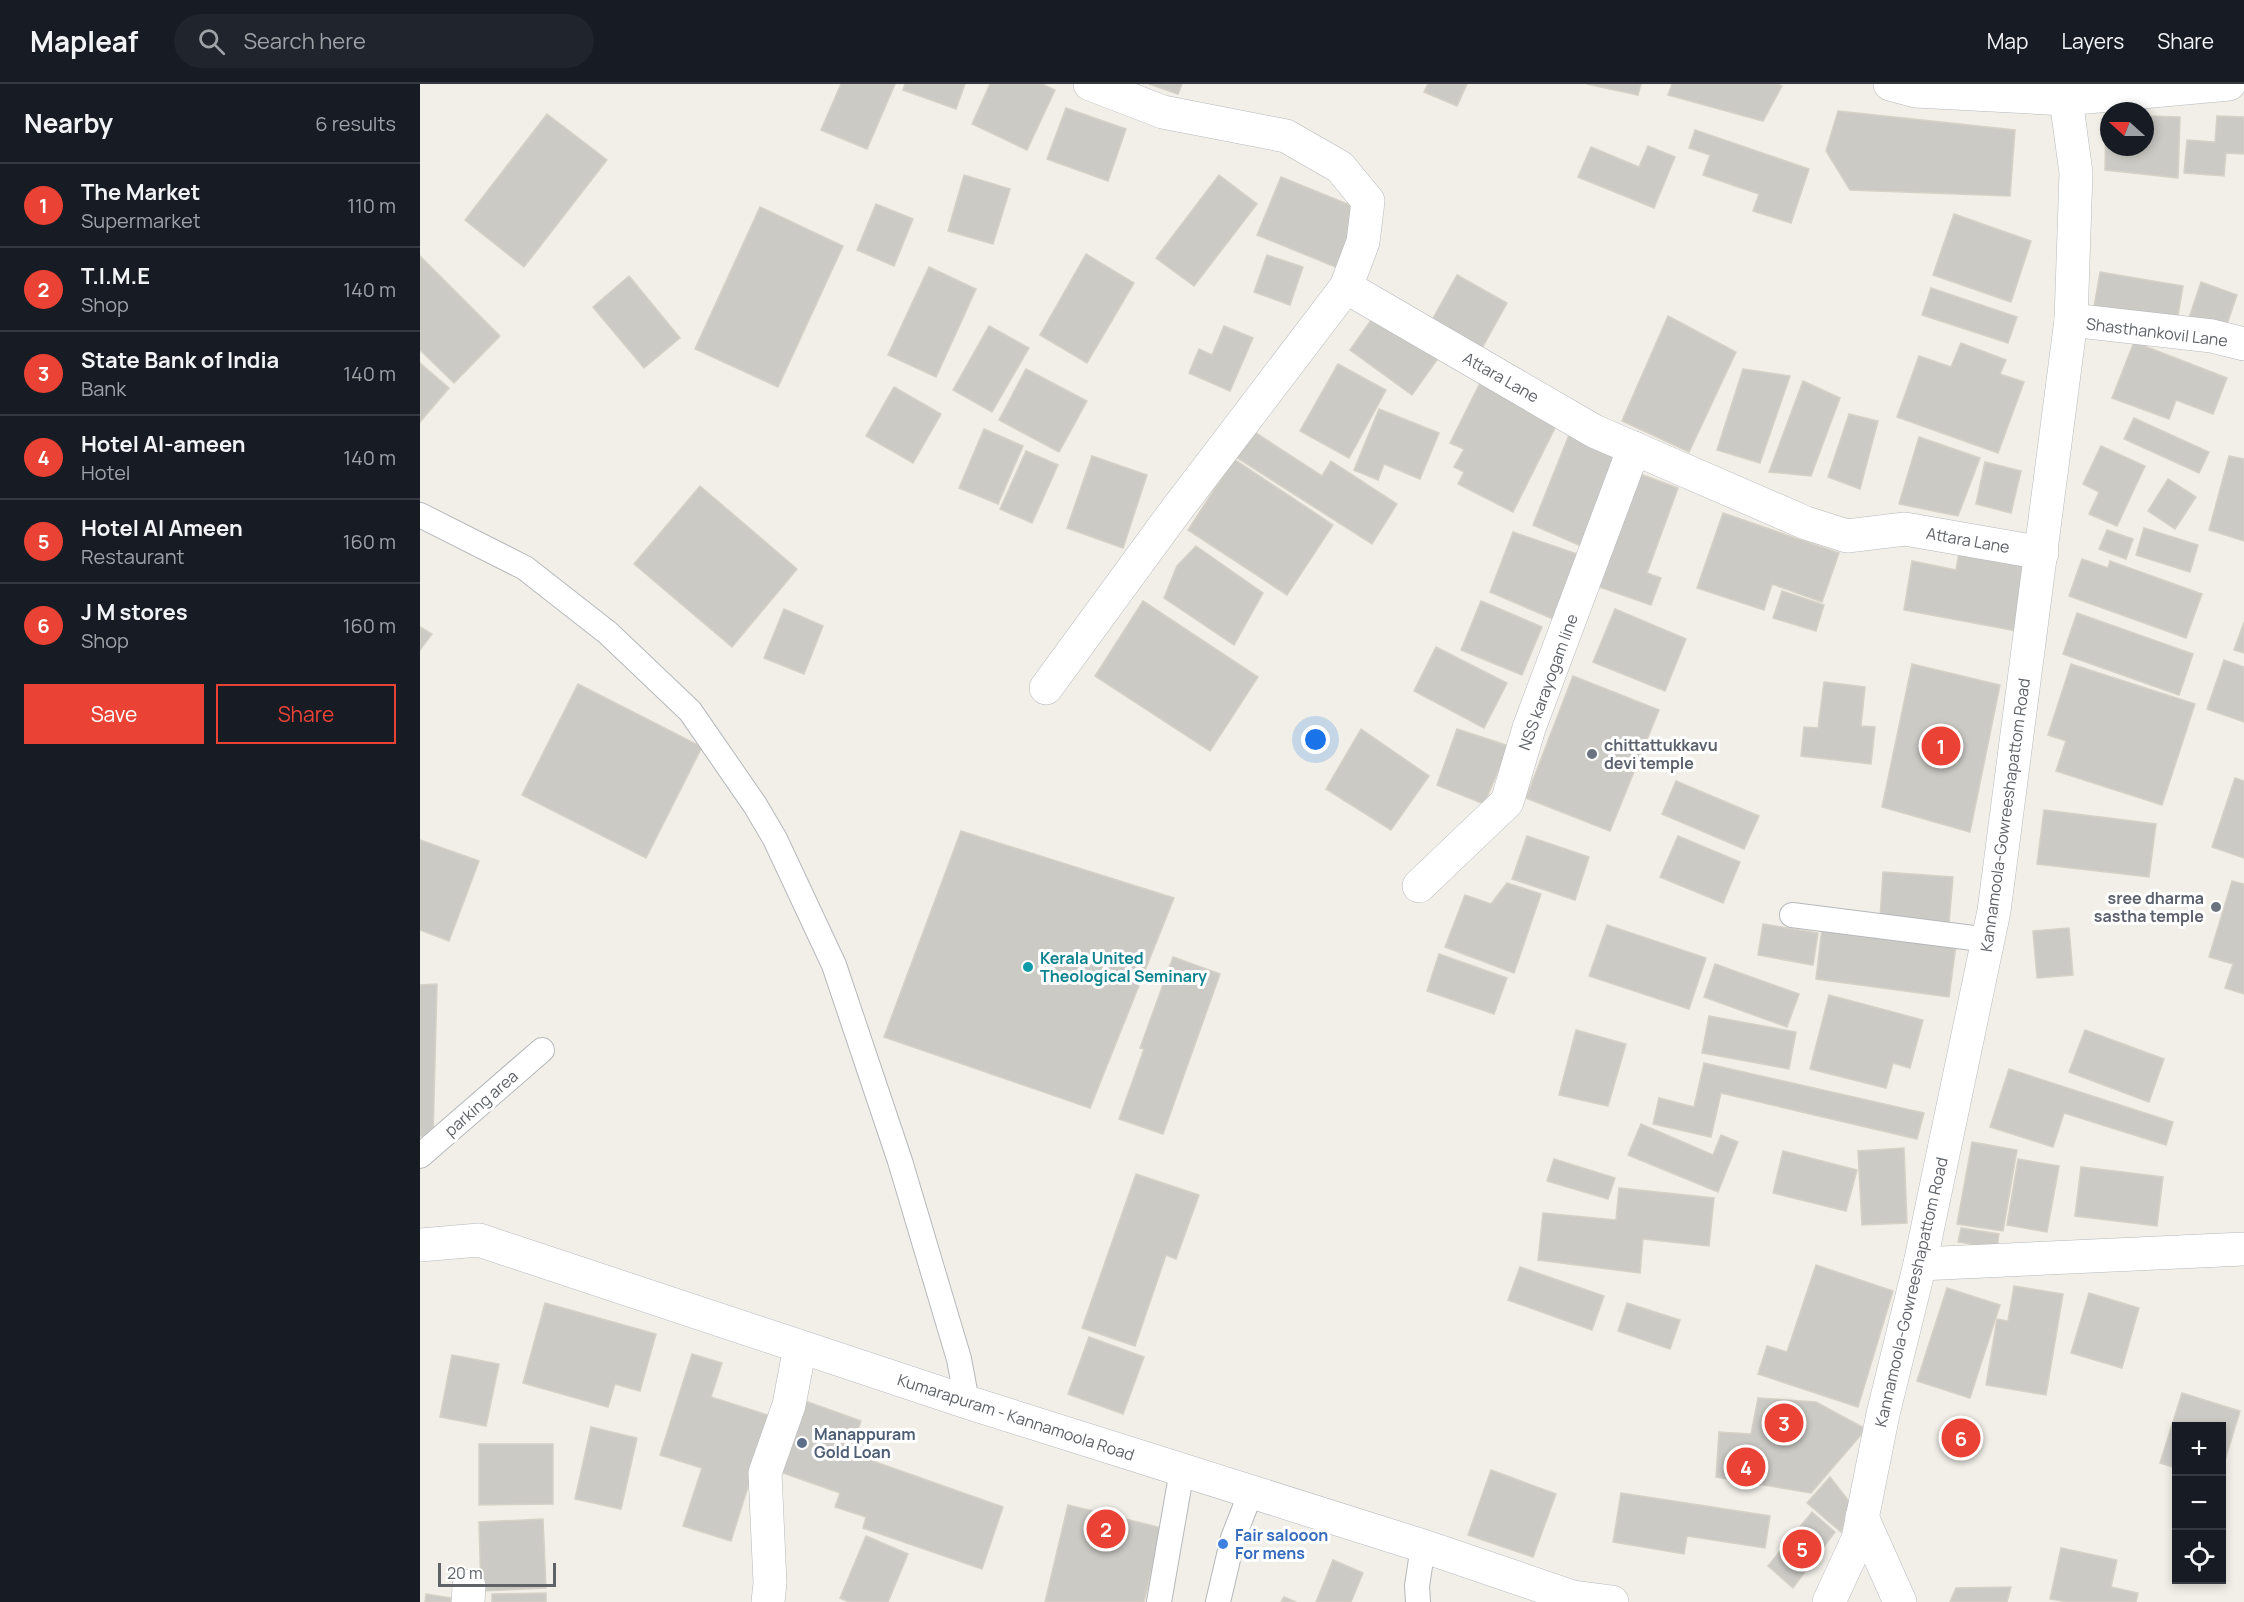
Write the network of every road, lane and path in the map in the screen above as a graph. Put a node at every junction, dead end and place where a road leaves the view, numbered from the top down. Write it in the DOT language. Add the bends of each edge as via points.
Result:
graph roads {
  1 [pos="1090,84"];
  2 [pos="1890,84"];
  3 [pos="2229,84"];
  4 [pos="2065,92"];
  5 [pos="1346,287"];
  6 [pos="2071,320"];
  7 [pos="2244,344"];
  8 [pos="1634,448"];
  9 [pos="420,515"];
  10 [pos="2042,553"];
  11 [pos="1047,688"];
  12 [pos="1419,886"];
  13 [pos="1792,915"];
  14 [pos="1989,940"];
  15 [pos="542,1050"];
  16 [pos="420,1156"];
  17 [pos="420,1245"];
  18 [pos="2244,1249"];
  19 [pos="1920,1264"];
  20 [pos="800,1347"];
  21 [pos="967,1402"];
  22 [pos="1182,1470"];
  23 [pos="1251,1492"];
  24 [pos="1862,1517"];
  25 [pos="1423,1546"];
  26 [pos="768,1602"];
  27 [pos="1159,1602"];
  28 [pos="1218,1602"];
  29 [pos="1418,1602"];
  30 [pos="1612,1602"];
  31 [pos="1829,1602"];
  32 [pos="1900,1602"];
  1 -- 5 [label="street" via="1163,112 1287,136 1340,167 1368,201 1363,242"];
  2 -- 4 [label="street" via="1916,91"];
  3 -- 4 [label="street"];
  4 -- 6 [label="street, Kannamoola-Gowreeshapattom Road" via="2076,173"];
  5 -- 8 [label="street, Attara Lane" via="1594,431"];
  5 -- 11 [label="street"];
  6 -- 7 [label="street, Shasthankovil Lane" via="2212,336"];
  6 -- 10 [label="street, Kannamoola-Gowreeshapattom Road"];
  8 -- 10 [label="street, Attara Lane" via="1806,523 1847,536 1905,529"];
  8 -- 12 [label="street, NSS karayogam line" via="1529,728 1507,802"];
  9 -- 21 [label="lane" via="525,568 608,633 690,711 755,805 834,965 900,1161 959,1359"];
  10 -- 14 [label="street, Kannamoola-Gowreeshapattom Road"];
  13 -- 14 [label="lane"];
  14 -- 19 [label="street, Kannamoola-Gowreeshapattom Road"];
  15 -- 16 [label="lane, parking area"];
  17 -- 20 [label="street, Kumarapuram - Kannamoola Road" via="479,1240"];
  18 -- 19 [label="street"];
  19 -- 24 [label="street, Kannamoola-Gowreeshapattom Road"];
  20 -- 21 [label="street, Kumarapuram - Kannamoola Road"];
  20 -- 26 [label="street" via="789,1406 765,1473"];
  21 -- 22 [label="street, Kumarapuram - Kannamoola Road"];
  22 -- 23 [label="street, Kumarapuram - Kannamoola Road"];
  22 -- 27 [label="lane"];
  23 -- 25 [label="street, Kumarapuram - Kannamoola Road"];
  23 -- 28 [label="lane" via="1233,1538"];
  24 -- 31 [label="street, Kannamoola-Gowreeshapattom Road" via="1858,1539"];
  24 -- 32 [label="street"];
  25 -- 29 [label="lane"];
  25 -- 30 [label="street, Kumarapuram - Kannamoola Road" via="1573,1598"];
}
